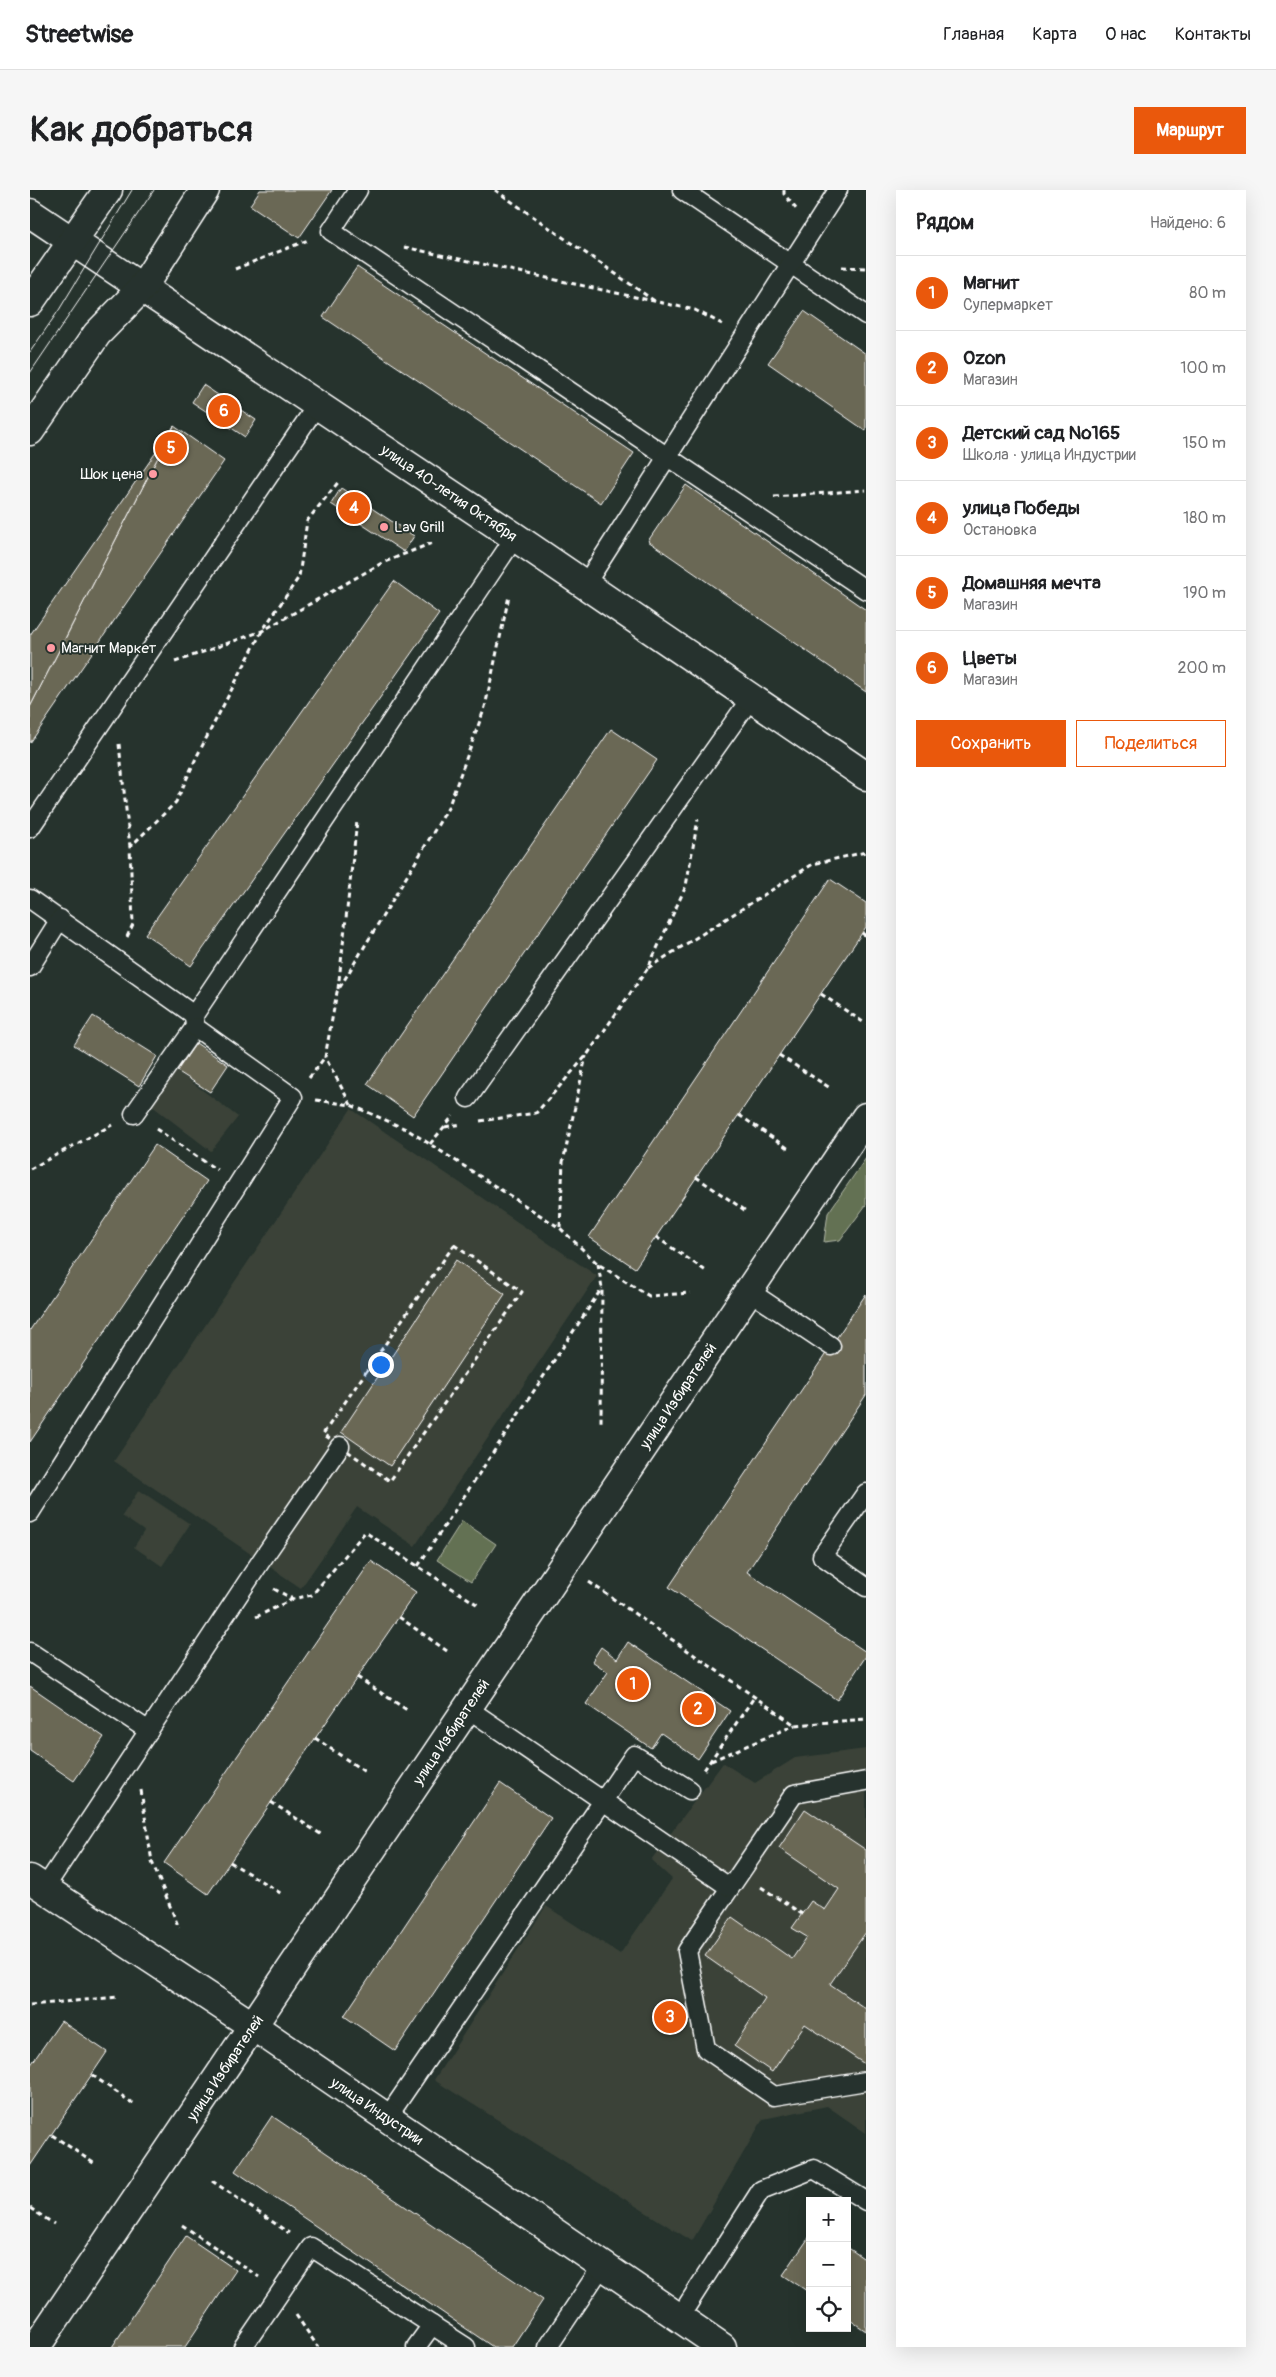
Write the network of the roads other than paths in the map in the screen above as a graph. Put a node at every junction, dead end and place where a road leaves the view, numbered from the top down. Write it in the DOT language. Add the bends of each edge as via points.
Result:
graph roads {
  1 [pos="108,190"];
  2 [pos="205,190"];
  3 [pos="358,190"];
  4 [pos="682,190"];
  5 [pos="838,190"];
  6 [pos="30,214"];
  7 [pos="73,241"];
  8 [pos="791,264"];
  9 [pos="142,288"];
  10 [pos="30,302"];
  11 [pos="866,315"];
  12 [pos="317,405"];
  13 [pos="30,431"];
  14 [pos="667,457"];
  15 [pos="515,537"];
  16 [pos="585,585"];
  17 [pos="866,590"];
  18 [pos="751,698"];
  19 [pos="866,776"];
  20 [pos="30,828"];
  21 [pos="30,899"];
  22 [pos="60,919"];
  23 [pos="30,968"];
  24 [pos="194,1021"];
  25 [pos="468,1098"];
  26 [pos="134,1114"];
  27 [pos="866,1117"];
  28 [pos="749,1291"];
  29 [pos="832,1346"];
  30 [pos="340,1446"];
  31 [pos="866,1492"];
  32 [pos="30,1513"];
  33 [pos="866,1587"];
  34 [pos="30,1652"];
  35 [pos="467,1708"];
  36 [pos="149,1731"];
  37 [pos="866,1781"];
  38 [pos="690,1790"];
  39 [pos="603,1801"];
  40 [pos="37,1884"];
  41 [pos="729,1887"];
  42 [pos="253,2026"];
  43 [pos="866,2081"];
  44 [pos="387,2118"];
  45 [pos="866,2201"];
  46 [pos="602,2266"];
  47 [pos="680,2318"];
  48 [pos="432,2325"];
  49 [pos="36,2347"];
  50 [pos="243,2347"];
  51 [pos="416,2347"];
  52 [pos="466,2347"];
  53 [pos="548,2347"];
  54 [pos="722,2347"];
  1 -- 7 [label="street"];
  2 -- 9 [label="street"];
  3 -- 14 [label="lane" via="331,231"];
  4 -- 8 [label="lane"];
  5 -- 8 [label="lane"];
  6 -- 7 [label="street, улица 40-летия Октября"];
  7 -- 9 [label="street, улица 40-летия Октября"];
  7 -- 10 [label="street"];
  8 -- 11 [label="lane"];
  8 -- 14 [label="lane"];
  9 -- 12 [label="street, улица 40-летия Октября"];
  9 -- 13 [label="street" via="97,334"];
  12 -- 15 [label="street, улица 40-летия Октября"];
  12 -- 20 [label="lane"];
  14 -- 16 [label="lane"];
  14 -- 17 [label="lane"];
  15 -- 16 [label="street, улица 40-летия Октября"];
  15 -- 24 [label="lane"];
  16 -- 18 [label="street, улица 40-летия Октября"];
  18 -- 19 [label="street, улица 40-летия Октября"];
  18 -- 25 [label="lane"];
  21 -- 22 [label="lane"];
  22 -- 23 [label="lane"];
  22 -- 24 [label="lane"];
  24 -- 26 [label="lane"];
  24 -- 32 [label="lane" via="293,1097"];
  27 -- 28 [label="street, улица Избирателей"];
  28 -- 29 [label="lane"];
  28 -- 35 [label="street, улица Избирателей"];
  30 -- 36 [label="lane"];
  31 -- 33 [label="lane" via="822,1556"];
  34 -- 36 [label="lane"];
  35 -- 39 [label="lane"];
  35 -- 42 [label="street, улица Избирателей"];
  36 -- 40 [label="lane"];
  37 -- 41 [label="lane" via="794,1794"];
  38 -- 39 [label="lane" via="634,1755"];
  39 -- 41 [label="lane"];
  39 -- 44 [label="lane"];
  40 -- 42 [label="street, улица Индустрии"];
  41 -- 43 [label="lane" via="687,1950 706,2050 774,2096"];
  42 -- 44 [label="street, улица Индустрии"];
  42 -- 49 [label="street, улица Избирателей"];
  44 -- 46 [label="street, улица Индустрии"];
  45 -- 47 [label="lane" via="814,2169 761,2190"];
  46 -- 47 [label="street, улица Индустрии"];
  46 -- 53 [label="lane"];
  47 -- 54 [label="street, улица Индустрии"];
  48 -- 50 [label="lane" via="310,2247"];
  48 -- 51 [label="lane"];
  48 -- 52 [label="lane"];
}
